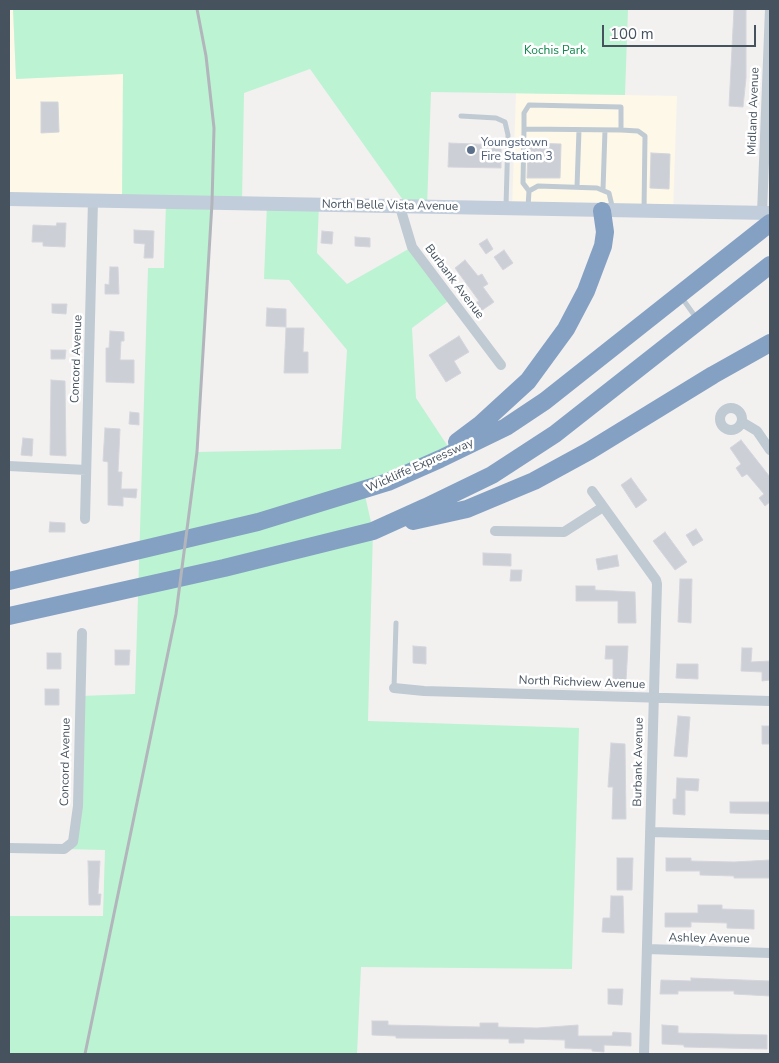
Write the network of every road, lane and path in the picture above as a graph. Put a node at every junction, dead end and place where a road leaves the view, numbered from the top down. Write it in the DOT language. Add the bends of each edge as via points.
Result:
graph roads {
  1 [pos="770,9"];
  2 [pos="770,43"];
  3 [pos="769,82"];
  4 [pos="461,116"];
  5 [pos="524,129"];
  6 [pos="579,130"];
  7 [pos="605,130"];
  8 [pos="620,130"];
  9 [pos="578,188"];
  10 [pos="603,190"];
  11 [pos="529,191"];
  12 [pos="9,199"];
  13 [pos="93,200"];
  14 [pos="400,206"];
  15 [pos="506,209"];
  16 [pos="528,209"];
  17 [pos="608,211"];
  18 [pos="644,211"];
  19 [pos="767,216"];
  20 [pos="770,265"];
  21 [pos="680,295"];
  22 [pos="698,322"];
  23 [pos="770,343"];
  24 [pos="501,365"];
  25 [pos="742,422"];
  26 [pos="770,450"];
  27 [pos="9,466"];
  28 [pos="420,468"];
  29 [pos="86,470"];
  30 [pos="592,491"];
  31 [pos="603,507"];
  32 [pos="85,519"];
  33 [pos="374,531"];
  34 [pos="495,531"];
  35 [pos="9,581"];
  36 [pos="9,616"];
  37 [pos="396,623"];
  38 [pos="82,633"];
  39 [pos="394,688"];
  40 [pos="653,698"];
  41 [pos="770,701"];
  42 [pos="650,832"];
  43 [pos="770,835"];
  44 [pos="9,848"];
  45 [pos="647,949"];
  46 [pos="770,953"];
  47 [pos="644,1054"];
  1 -- 2 [label="street, Midland Avenue"];
  2 -- 3 [label="street, Midland Avenue"];
  3 -- 19 [label="street, Midland Avenue"];
  4 -- 15 [label="lane" via="496,118 505,122 508,135"];
  5 -- 6 [label="lane"];
  5 -- 8 [label="lane" via="524,113 529,105 621,108"];
  5 -- 11 [label="lane" via="523,183"];
  6 -- 7 [label="lane"];
  6 -- 9 [label="lane"];
  7 -- 8 [label="lane"];
  7 -- 10 [label="lane"];
  8 -- 18 [label="lane" via="638,131 646,136"];
  9 -- 10 [label="lane"];
  9 -- 11 [label="lane" via="538,186"];
  10 -- 17 [label="lane" via="609,193"];
  11 -- 16 [label="lane"];
  12 -- 13 [label="street, North Belle Vista Avenue"];
  13 -- 14 [label="street, North Belle Vista Avenue"];
  13 -- 29 [label="street, Concord Avenue"];
  14 -- 15 [label="street, North Belle Vista Avenue"];
  14 -- 24 [label="street, Burbank Avenue" via="412,247"];
  15 -- 16 [label="street, North Belle Vista Avenue"];
  16 -- 17 [label="street, North Belle Vista Avenue"];
  17 -- 18 [label="street, North Belle Vista Avenue"];
  17 -- 28 [label="highway" via="603,246 577,308 549,354 508,401"];
  18 -- 19 [label="street, North Belle Vista Avenue"];
  19 -- 21 [label="highway, Wickliffe Expressway"];
  20 -- 22 [label="highway"];
  21 -- 22 [label="lane"];
  21 -- 28 [label="highway, Wickliffe Expressway" via="525,415"];
  22 -- 33 [label="highway" via="529,452 492,475"];
  23 -- 33 [label="highway" via="534,481 468,509"];
  25 -- 26 [label="street" via="757,431"];
  27 -- 29 [label="street"];
  28 -- 35 [label="highway, Wickliffe Expressway" via="364,491 230,529"];
  29 -- 32 [label="street, Concord Avenue"];
  30 -- 31 [label="street, Burbank Avenue"];
  31 -- 34 [label="street" via="564,532"];
  31 -- 40 [label="street, Burbank Avenue" via="656,580"];
  33 -- 36 [label="highway"];
  37 -- 39 [label="lane"];
  38 -- 44 [label="street, Concord Avenue" via="76,832 71,845 64,849"];
  39 -- 40 [label="street, North Richview Avenue"];
  40 -- 41 [label="street, North Richview Avenue"];
  40 -- 42 [label="street, Burbank Avenue"];
  42 -- 43 [label="street"];
  42 -- 45 [label="street, Burbank Avenue"];
  45 -- 46 [label="street, Ashley Avenue"];
  45 -- 47 [label="street, Burbank Avenue"];
}
